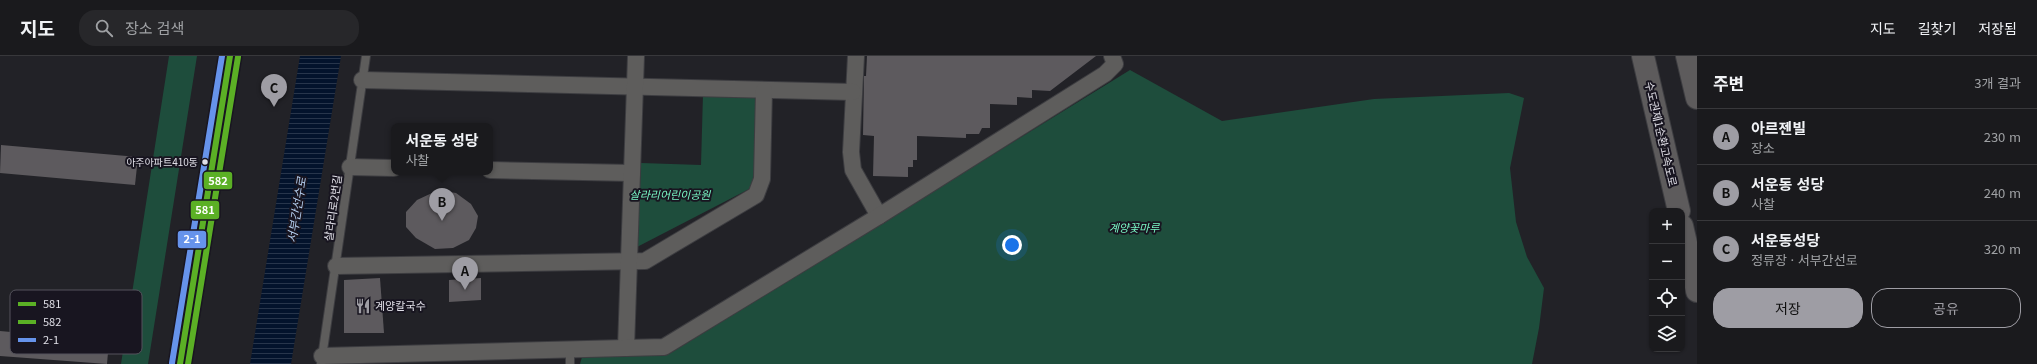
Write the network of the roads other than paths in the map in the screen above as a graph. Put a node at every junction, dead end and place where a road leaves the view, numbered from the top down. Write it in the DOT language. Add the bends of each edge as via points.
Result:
graph roads {
  1 [pos="230,56"];
  2 [pos="366,56"];
  3 [pos="636,56"];
  4 [pos="856,56"];
  5 [pos="1112,56"];
  6 [pos="1643,56"];
  7 [pos="1687,56"];
  8 [pos="362,80"];
  9 [pos="634,87"];
  10 [pos="764,90"];
  11 [pos="854,92"];
  12 [pos="1697,98"];
  13 [pos="350,168"];
  14 [pos="391,168"];
  15 [pos="493,170"];
  16 [pos="632,173"];
  17 [pos="1677,208"];
  18 [pos="879,216"];
  19 [pos="1685,239"];
  20 [pos="628,261"];
  21 [pos="336,266"];
  22 [pos="1697,291"];
  23 [pos="626,348"];
  24 [pos="570,357"];
  25 [pos="322,360"];
  26 [pos="180,364"];
  1 -- 26 [label="main road"];
  2 -- 8 [label="lane, 살라리로2번길"];
  3 -- 9 [label="street"];
  4 -- 11 [label="street"];
  5 -- 18 [label="street" via="1115,64 1106,74"];
  6 -- 17 [label="highway, 수도권제1순환고속도로"];
  7 -- 12 [label="highway"];
  8 -- 9 [label="street"];
  8 -- 13 [label="lane, 살라리로2번길"];
  9 -- 10 [label="street"];
  9 -- 16 [label="street"];
  10 -- 11 [label="street"];
  10 -- 20 [label="street" via="762,179 756,195 645,261"];
  11 -- 18 [label="street" via="851,152 853,170"];
  13 -- 14 [label="street"];
  13 -- 21 [label="lane, 살라리로2번길"];
  15 -- 16 [label="street"];
  16 -- 20 [label="street"];
  18 -- 23 [label="street" via="664,347"];
  19 -- 22 [label="highway"];
  20 -- 21 [label="street"];
  20 -- 23 [label="street"];
  21 -- 25 [label="lane, 살라리로2번길"];
  23 -- 24 [label="street"];
  24 -- 25 [label="street"];
}
